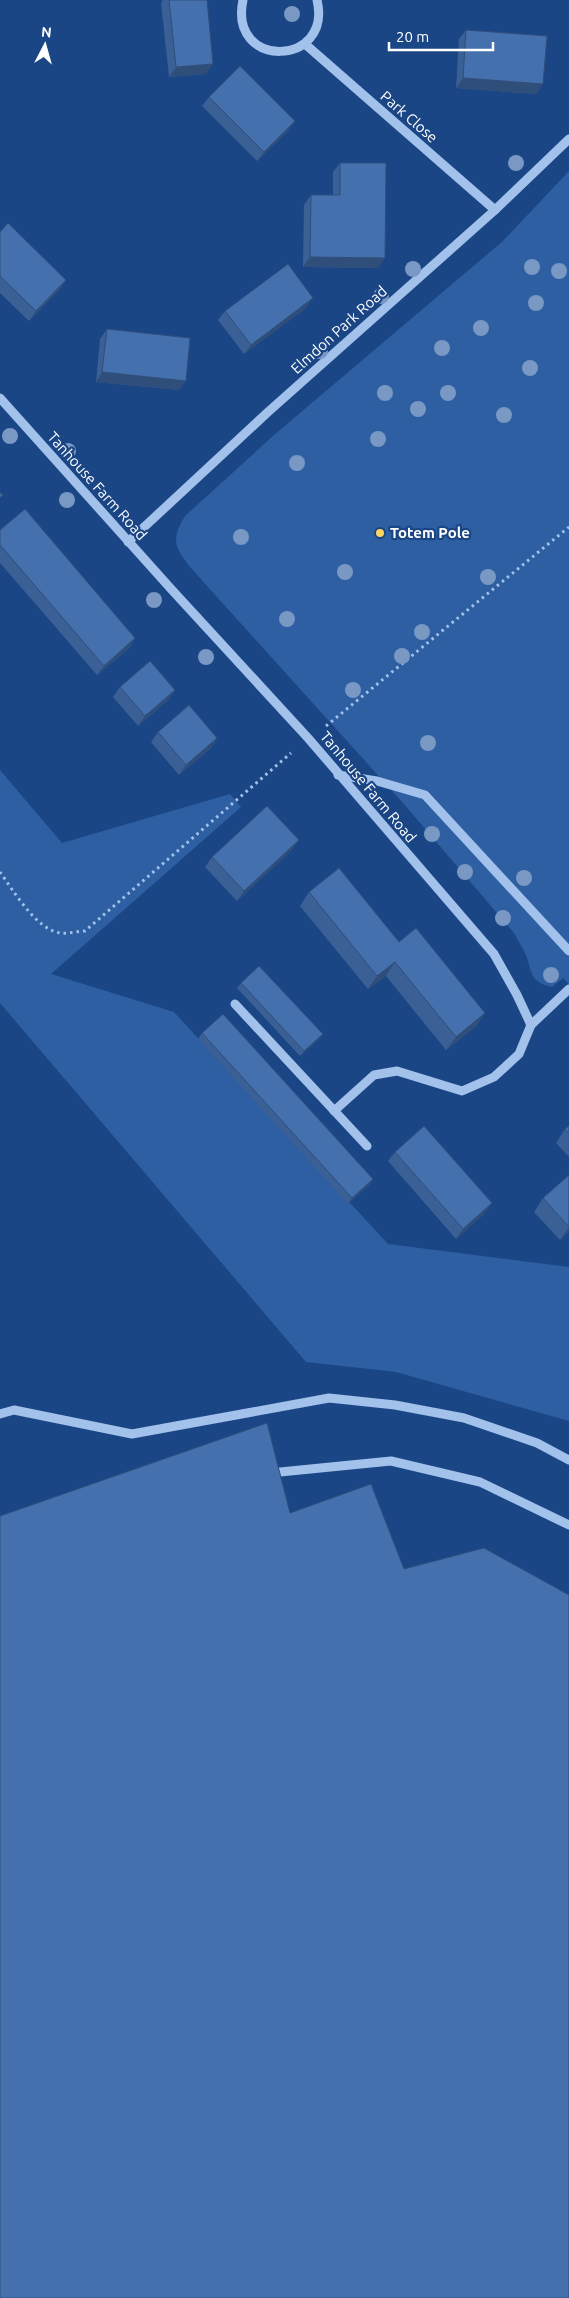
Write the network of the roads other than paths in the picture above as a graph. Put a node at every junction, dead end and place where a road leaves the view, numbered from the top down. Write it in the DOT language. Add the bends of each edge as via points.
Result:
graph roads {
  1 [pos="243,0"];
  2 [pos="317,0"];
  3 [pos="305,44"];
  4 [pos="569,140"];
  5 [pos="495,210"];
  6 [pos="0,398"];
  7 [pos="128,542"];
  8 [pos="338,775"];
  9 [pos="569,951"];
  10 [pos="569,989"];
  11 [pos="235,1004"];
  12 [pos="531,1025"];
  13 [pos="334,1111"];
  14 [pos="367,1146"];
  15 [pos="0,1414"];
  16 [pos="569,1460"];
  17 [pos="267,1473"];
  18 [pos="569,1525"];
  1 -- 3 [label="street" via="240,14 244,31 256,45 272,52 290,52"];
  2 -- 3 [label="street" via="320,13 316,30"];
  3 -- 5 [label="street, Park Close"];
  4 -- 5 [label="street, Elmdon Park Road"];
  5 -- 7 [label="street, Elmdon Park Road"];
  6 -- 7 [label="street, Tanhouse Farm Road"];
  7 -- 8 [label="street, Tanhouse Farm Road"];
  8 -- 9 [label="street" via="377,781 425,795"];
  8 -- 12 [label="street, Tanhouse Farm Road" via="494,954"];
  10 -- 12 [label="street"];
  11 -- 13 [label="street"];
  12 -- 13 [label="street" via="520,1054 494,1078 462,1092 397,1071 374,1075"];
  13 -- 14 [label="street"];
  15 -- 16 [label="street" via="14,1410 132,1434 329,1398 395,1405 464,1418 538,1443"];
  17 -- 18 [label="street" via="391,1461 480,1482"];
}
